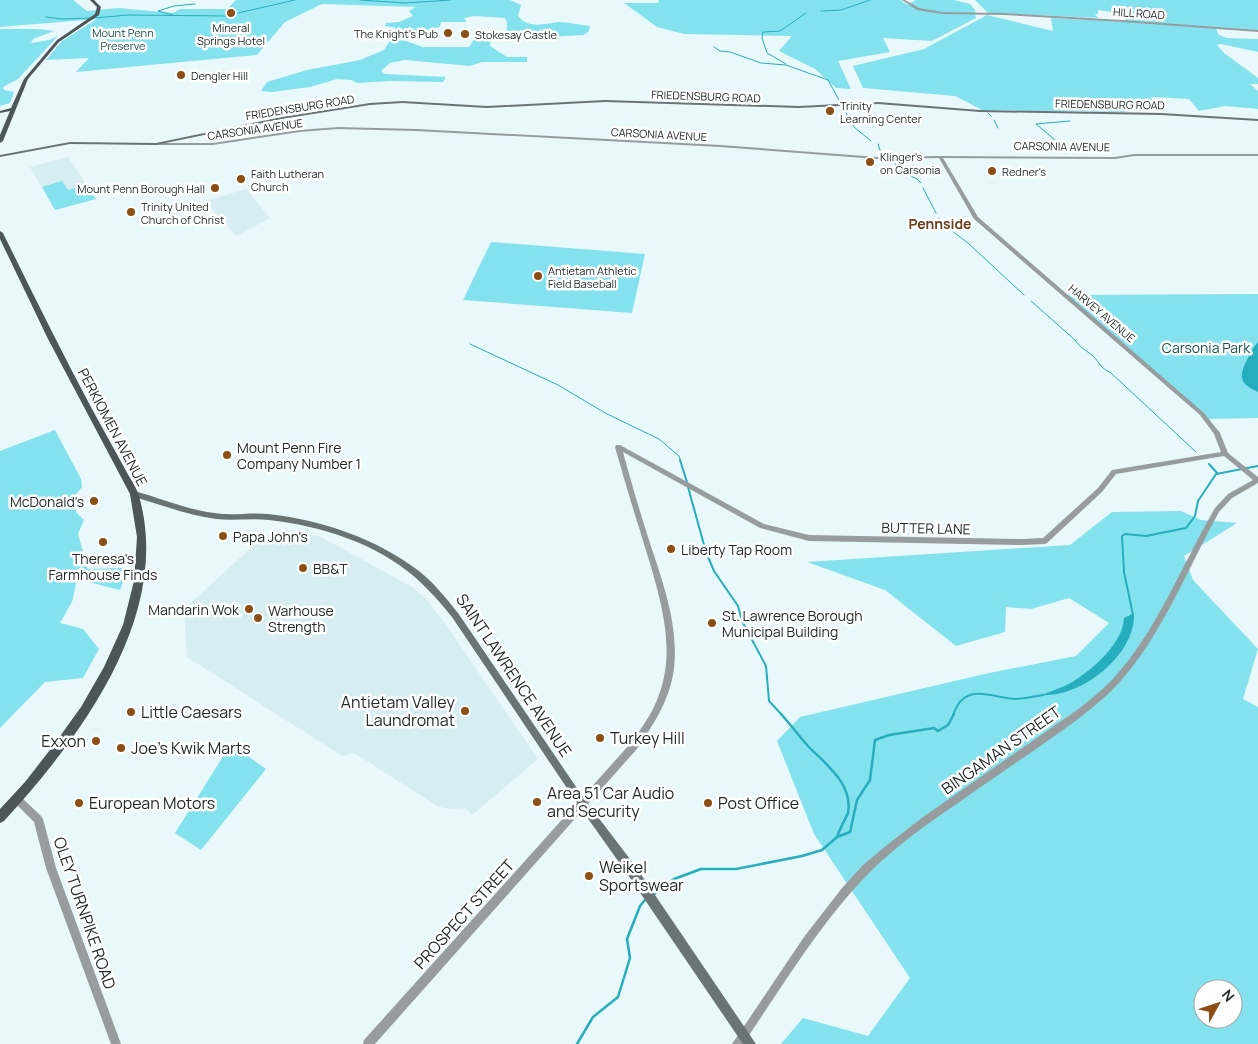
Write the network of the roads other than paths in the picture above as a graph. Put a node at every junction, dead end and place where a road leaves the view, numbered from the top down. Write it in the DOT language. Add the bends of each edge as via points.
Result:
graph roads {
  1 [pos="92,0"];
  2 [pos="903,0"];
  3 [pos="1258,31"];
  4 [pos="13,108"];
  5 [pos="0,112"];
  6 [pos="1258,120"];
  7 [pos="0,141"];
  8 [pos="156,144"];
  9 [pos="1258,155"];
  10 [pos="0,156"];
  11 [pos="940,156"];
  12 [pos="1124,157"];
  13 [pos="1258,159"];
  14 [pos="0,233"];
  15 [pos="618,447"];
  16 [pos="1225,454"];
  17 [pos="1257,480"];
  18 [pos="134,494"];
  19 [pos="17,799"];
  20 [pos="582,803"];
  21 [pos="0,817"];
  22 [pos="744,1041"];
  23 [pos="116,1044"];
  24 [pos="368,1044"];
  1 -- 4 [label="main road" via="98,5 98,13 58,41 29,74"];
  2 -- 3 [label="street, HILL ROAD" via="915,8 942,13 1127,21"];
  4 -- 5 [label="main road"];
  4 -- 7 [label="main road"];
  6 -- 8 [label="main road, FRIEDENSBURG ROAD" via="1161,114 980,111 878,103 799,107 617,101 487,107 402,102 282,118"];
  8 -- 10 [label="main road, FRIEDENSBURG ROAD" via="70,143"];
  8 -- 11 [label="street, CARSONIA AVENUE" via="213,144 318,129 416,130 877,158"];
  9 -- 12 [label="street, CARSONIA AVENUE"];
  11 -- 12 [label="street, CARSONIA AVENUE"];
  11 -- 16 [label="street, HARVEY AVENUE" via="976,218 1202,414 1217,432"];
  12 -- 13 [label="street, CARSONIA AVENUE"];
  14 -- 18 [label="main road, PERKIOMEN AVENUE" via="51,339"];
  15 -- 16 [label="street, BUTTER LANE" via="762,526 793,535 809,538 1022,542 1045,541 1100,490 1114,472"];
  15 -- 20 [label="street, PROSPECT STREET" via="667,610 670,666 664,693 650,724"];
  16 -- 17 [label="street, HARVEY AVENUE"];
  17 -- 22 [label="street, BINGAMAN STREET" via="1230,496 1217,510 1150,634 1113,684 1078,714 910,832 866,868 816,928"];
  18 -- 19 [label="main road, PERKIOMEN AVENUE" via="143,532 142,562 135,603 124,634 90,700"];
  18 -- 20 [label="main road, SAINT LAWRENCE AVENUE" via="180,509 217,516 266,516 312,524 366,542 396,558 425,581 449,607"];
  19 -- 21 [label="main road, PERKIOMEN AVENUE"];
  19 -- 23 [label="street, OLEY TURNPIKE ROAD" via="38,819 51,868"];
  20 -- 22 [label="main road, SAINT LAWRENCE AVENUE" via="641,884"];
  20 -- 24 [label="street, PROSPECT STREET"];
}
